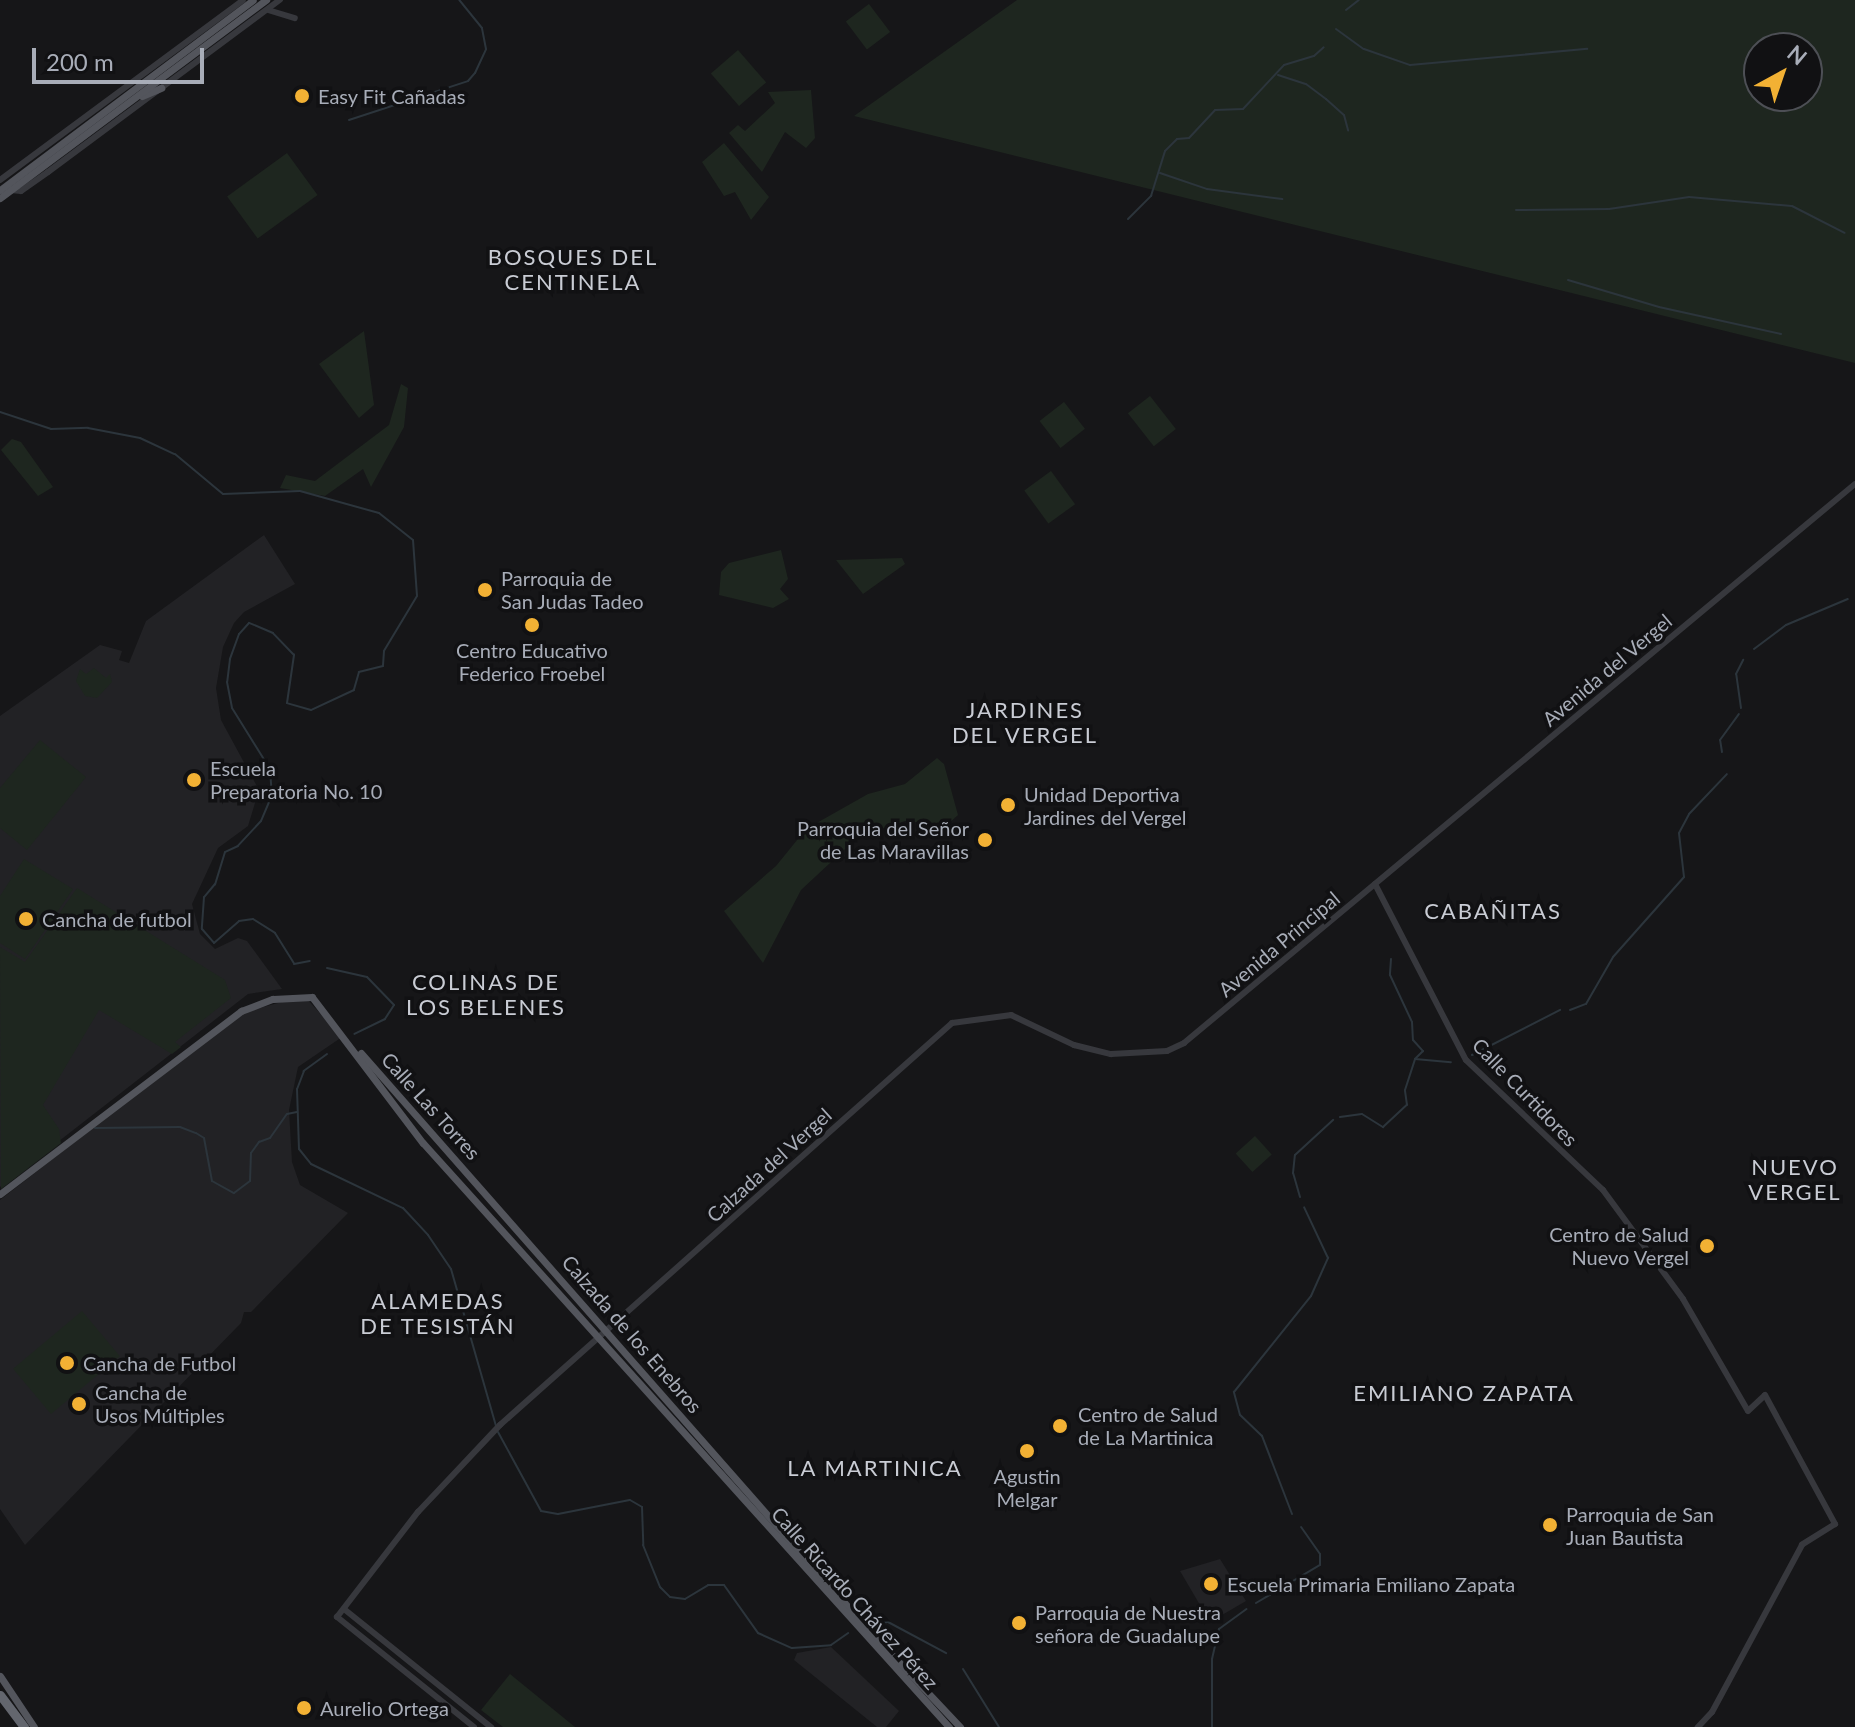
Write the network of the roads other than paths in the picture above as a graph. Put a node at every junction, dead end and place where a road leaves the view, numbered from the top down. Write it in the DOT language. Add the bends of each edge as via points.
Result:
graph roads {
  1 [pos="243,0"];
  2 [pos="253,0"];
  3 [pos="266,0"];
  4 [pos="280,0"];
  5 [pos="264,11"];
  6 [pos="295,18"];
  7 [pos="161,88"];
  8 [pos="129,102"];
  9 [pos="0,180"];
  10 [pos="0,190"];
  11 [pos="11,190"];
  12 [pos="0,198"];
  13 [pos="1855,484"];
  14 [pos="1409,857"];
  15 [pos="1375,884"];
  16 [pos="952,1023"];
  17 [pos="354,1046"];
  18 [pos="482,1187"];
  19 [pos="0,1194"];
  20 [pos="470,1197"];
  21 [pos="609,1331"];
  22 [pos="598,1340"];
  23 [pos="744,1500"];
  24 [pos="758,1502"];
  25 [pos="344,1609"];
  26 [pos="861,1628"];
  27 [pos="0,1676"];
  28 [pos="0,1695"];
  29 [pos="24,1727"];
  30 [pos="34,1727"];
  31 [pos="474,1727"];
  32 [pos="491,1727"];
  33 [pos="949,1727"];
  34 [pos="960,1727"];
  35 [pos="1698,1727"];
  1 -- 9 [label="street"];
  2 -- 10 [label="main road"];
  3 -- 8 [label="main road"];
  4 -- 5 [label="street"];
  5 -- 6 [label="street"];
  5 -- 7 [label="street"];
  7 -- 8 [label="main road"];
  7 -- 11 [label="street" via="21,191"];
  8 -- 11 [label="main road"];
  11 -- 12 [label="main road"];
  13 -- 14 [label="street, Avenida del Vergel"];
  14 -- 15 [label="street, Avenida Principal"];
  15 -- 16 [label="street, Avenida Principal" via="1192,1037 1167,1051 1126,1055 1088,1050 1011,1015"];
  15 -- 35 [label="street, Calle Curtidores" via="1466,1060 1603,1190 1683,1299 1748,1411 1765,1395 1835,1524 1802,1545 1712,1712"];
  16 -- 21 [label="street, Calzada del Vergel"];
  17 -- 18 [label="main road, Calle Las Torres"];
  17 -- 19 [label="main road" via="312,997 273,999 241,1011"];
  17 -- 20 [label="main road, Calle Las Torres" via="381,1091"];
  18 -- 21 [label="main road, Calzada de los Enebros"];
  20 -- 22 [label="main road, Calzada de los Enebros"];
  21 -- 22 [label="street, Calzada del Vergel"];
  21 -- 24 [label="main road, Calzada de los Enebros"];
  22 -- 23 [label="main road, Calzada de los Enebros"];
  22 -- 25 [label="street, Calzada del Vergel" via="491,1434 418,1512"];
  23 -- 26 [label="main road, Calle Ricardo Chávez Pérez"];
  24 -- 26 [label="main road, Calle Ricardo Chávez Pérez"];
  25 -- 31 [label="street, Calzada del Vergel" via="337,1617"];
  25 -- 32 [label="street"];
  26 -- 33 [label="main road, Calle Ricardo Chávez Pérez"];
  26 -- 34 [label="main road, Calle Ricardo Chávez Pérez"];
  27 -- 30 [label="main road"];
  28 -- 29 [label="highway"];
}
